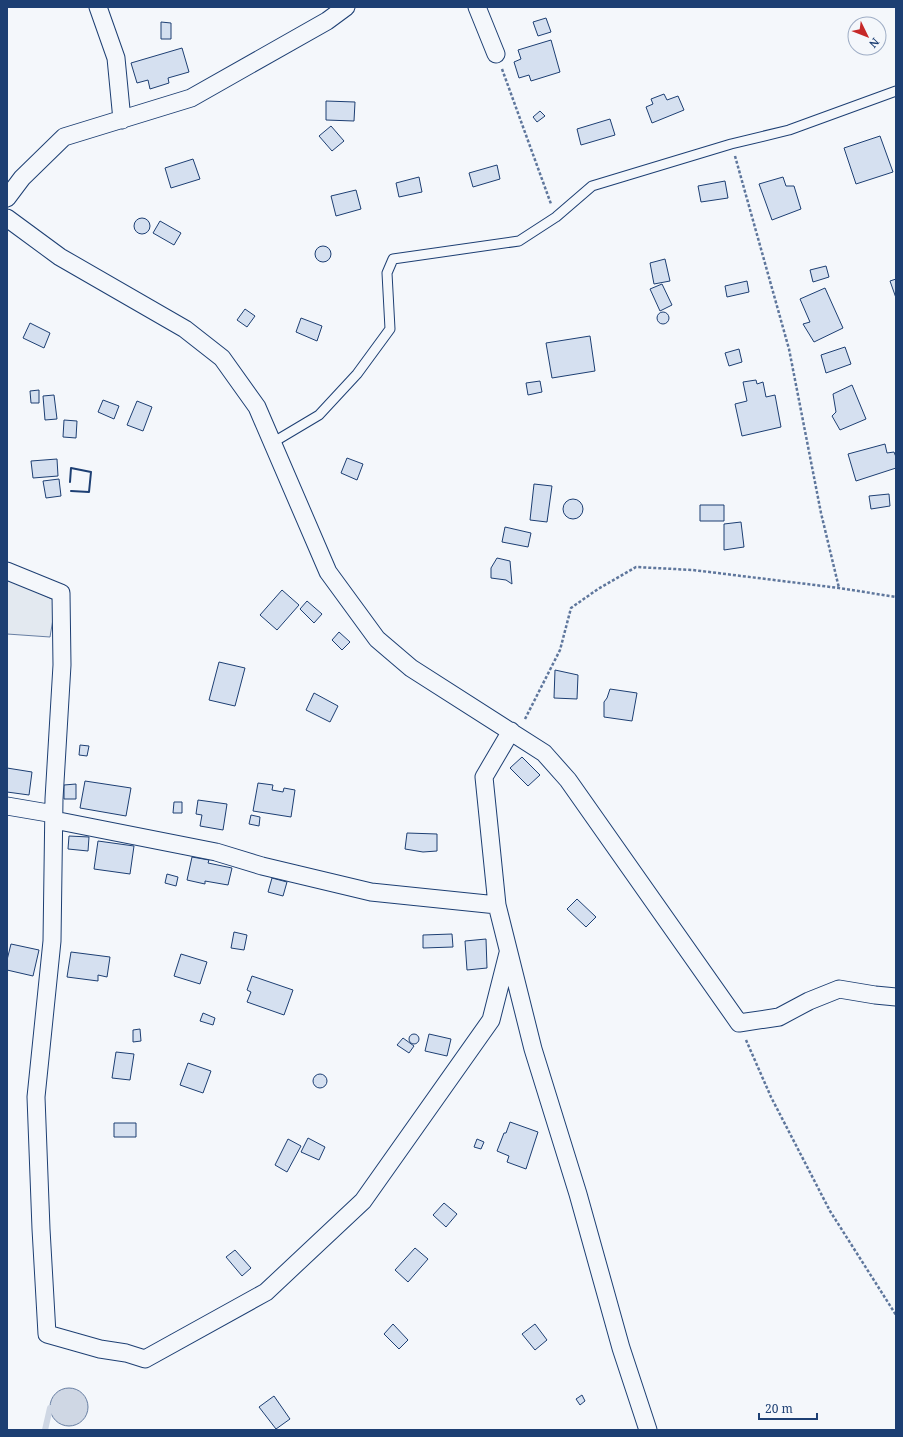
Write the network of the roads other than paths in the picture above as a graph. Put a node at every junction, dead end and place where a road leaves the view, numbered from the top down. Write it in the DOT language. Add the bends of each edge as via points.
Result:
graph roads {
  1 [pos="98,7"];
  2 [pos="346,7"];
  3 [pos="477,7"];
  4 [pos="496,54"];
  5 [pos="896,91"];
  6 [pos="122,120"];
  7 [pos="7,198"];
  8 [pos="7,218"];
  9 [pos="272,443"];
  10 [pos="7,571"];
  11 [pos="511,731"];
  12 [pos="7,806"];
  13 [pos="54,817"];
  14 [pos="497,905"];
  15 [pos="508,953"];
  16 [pos="896,997"];
  17 [pos="648,1430"];
  1 -- 6 [label="street" via="116,58"];
  2 -- 6 [label="street" via="191,98"];
  3 -- 4 [label="street"];
  5 -- 9 [label="lane" via="790,130 731,144 592,186 556,217 519,241 393,259 387,273 390,329 357,374 319,415"];
  6 -- 7 [label="street" via="64,137 22,178"];
  8 -- 9 [label="street" via="60,257 185,328 222,358 257,407"];
  9 -- 11 [label="street" via="328,572 377,639 411,668"];
  10 -- 13 [label="street" via="61,593 62,665"];
  11 -- 14 [label="street" via="484,777"];
  11 -- 16 [label="street" via="544,753 568,780 739,1022 779,1017 839,989"];
  12 -- 13 [label="street"];
  13 -- 14 [label="street" via="216,852 262,866 371,892"];
  13 -- 15 [label="street" via="52,941 36,1097 47,1334 145,1359 266,1292 363,1201 377,1182 491,1020"];
  14 -- 15 [label="street"];
  15 -- 17 [label="street" via="533,1049 578,1194 621,1348"];
}
